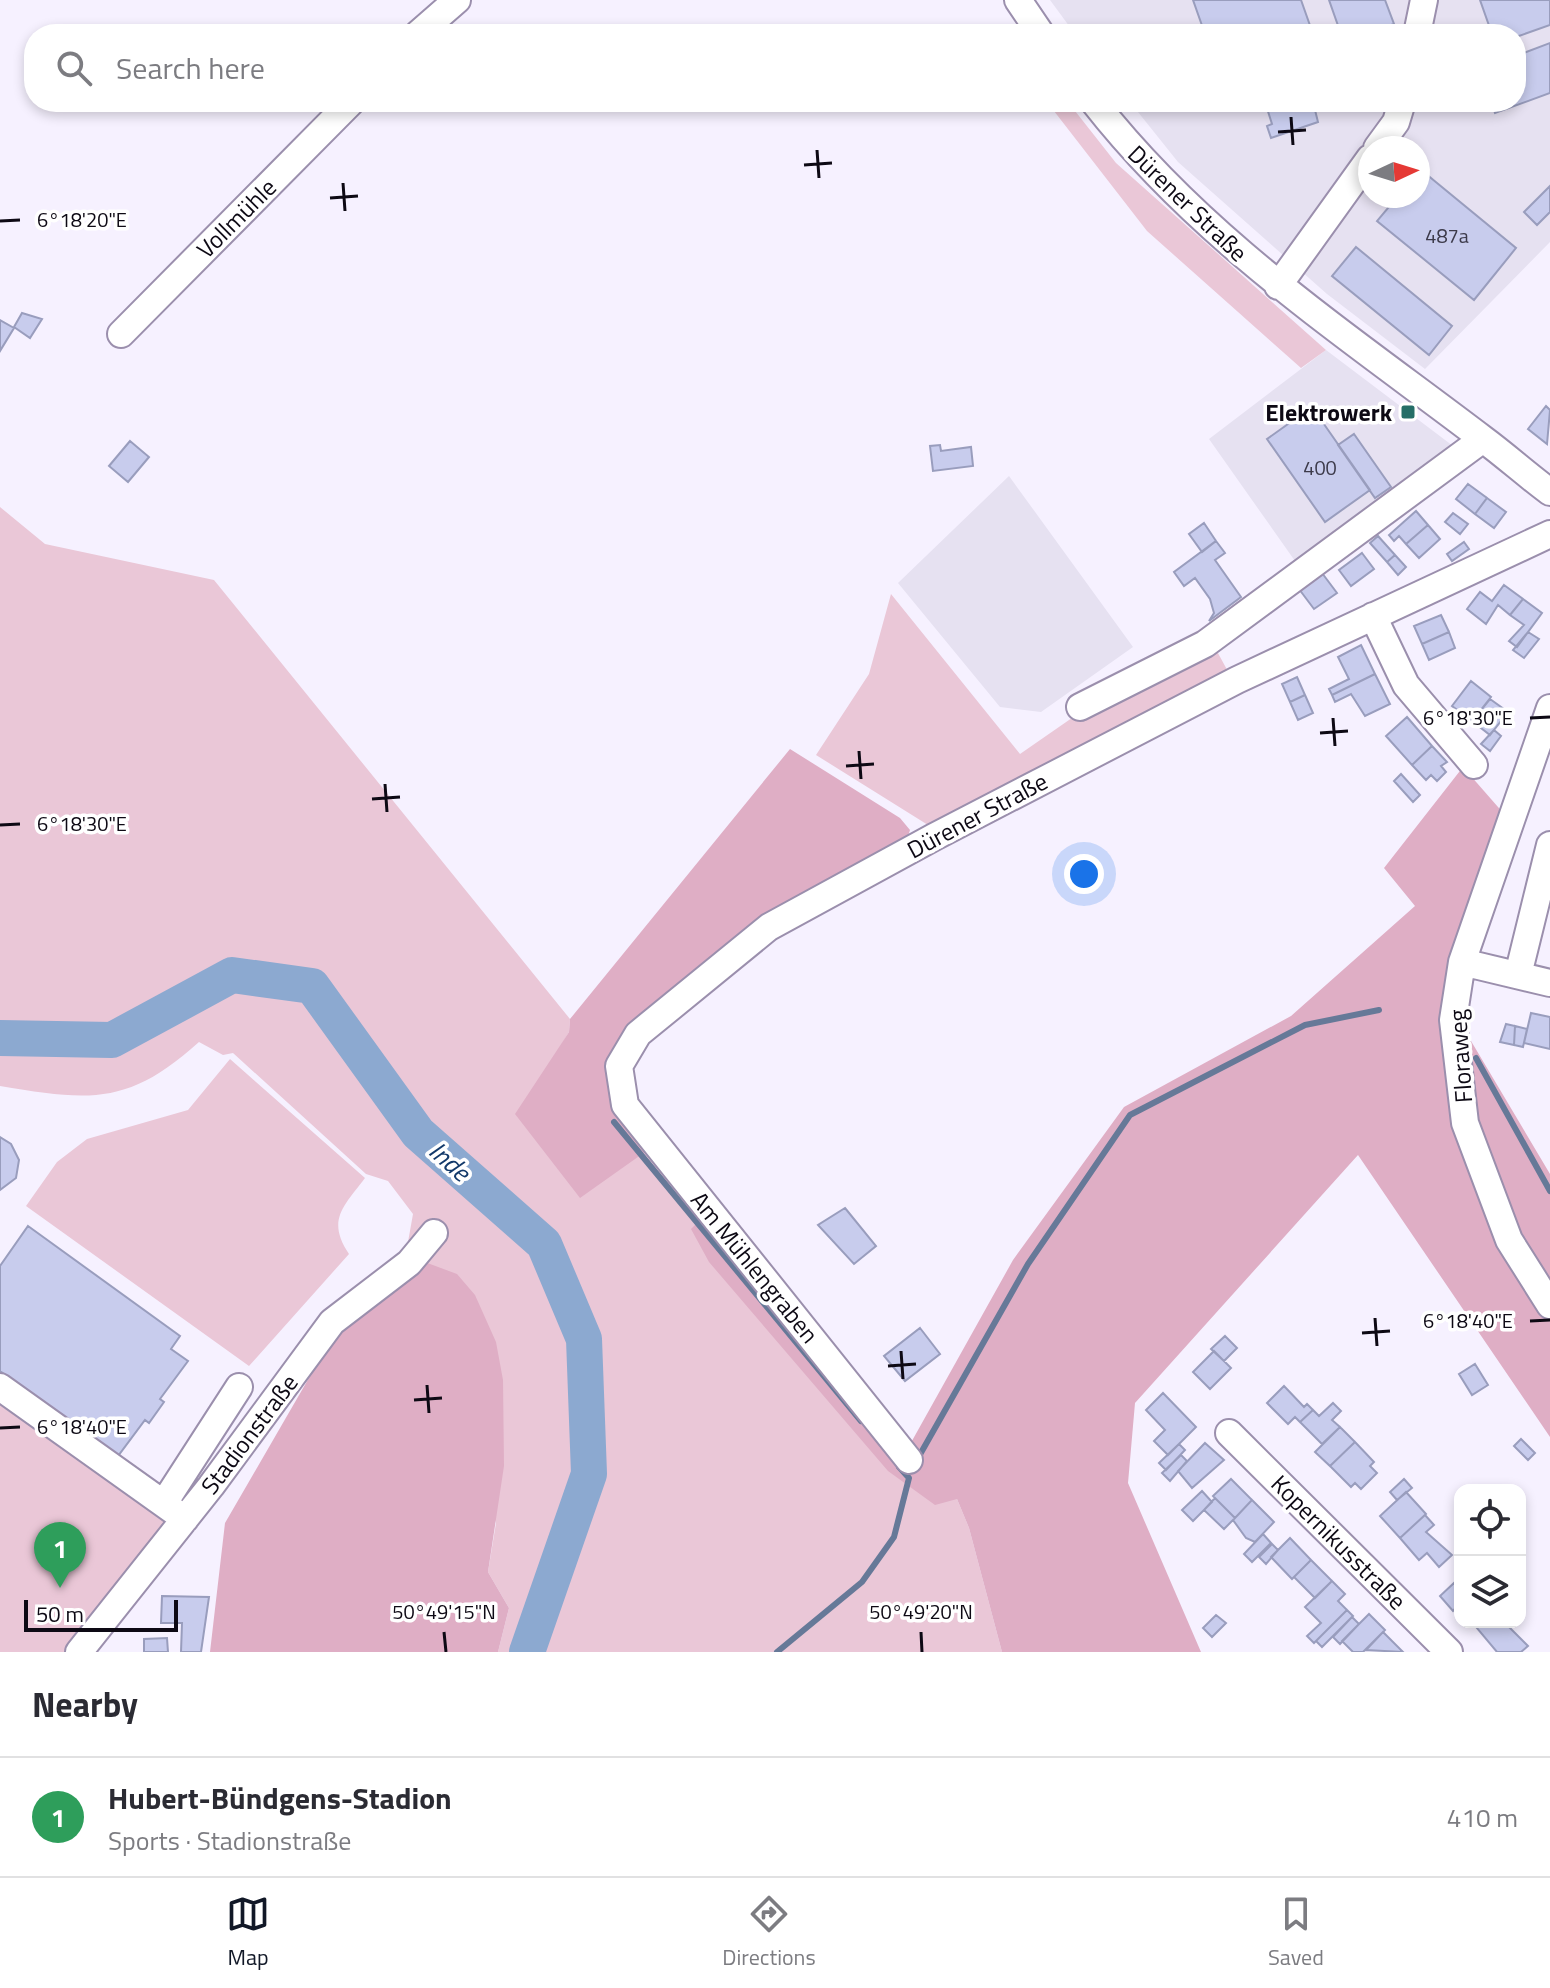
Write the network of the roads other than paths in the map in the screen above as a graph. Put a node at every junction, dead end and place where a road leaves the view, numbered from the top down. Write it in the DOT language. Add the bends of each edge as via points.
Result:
graph roads {
  1 [pos="457,0"];
  2 [pos="1018,0"];
  3 [pos="1424,0"];
  4 [pos="429,24"];
  5 [pos="1034,24"];
  6 [pos="1419,24"];
  7 [pos="341,112"];
  8 [pos="1102,112"];
  9 [pos="1399,112"];
  10 [pos="1386,136"];
  11 [pos="1358,175"];
  12 [pos="1278,286"];
  13 [pos="121,334"];
  14 [pos="1483,439"];
  15 [pos="1547,484"];
  16 [pos="1550,534"];
  17 [pos="1373,616"];
  18 [pos="1080,707"];
  19 [pos="1550,708"];
  20 [pos="1474,765"];
  21 [pos="1550,845"];
  22 [pos="1462,962"];
  23 [pos="1518,975"];
  24 [pos="1550,983"];
  25 [pos="619,1066"];
  26 [pos="434,1233"];
  27 [pos="1550,1305"];
  28 [pos="0,1387"];
  29 [pos="239,1387"];
  30 [pos="1229,1433"];
  31 [pos="909,1460"];
  32 [pos="174,1511"];
  33 [pos="79,1652"];
  34 [pos="1449,1652"];
  1 -- 4 [label="street"];
  2 -- 5 [label="street"];
  3 -- 6 [label="street"];
  7 -- 13 [label="street, Vollmühle"];
  8 -- 12 [label="street, Dürener Straße" via="1217,235"];
  9 -- 10 [label="street"];
  11 -- 12 [label="street"];
  12 -- 14 [label="street, Dürener Straße"];
  14 -- 15 [label="street, Dürener Straße"];
  14 -- 18 [label="street" via="1205,644"];
  16 -- 17 [label="street, Dürener Straße"];
  17 -- 20 [label="street" via="1406,685"];
  17 -- 25 [label="street, Dürener Straße" via="1196,702 769,927 638,1034"];
  19 -- 22 [label="street, Floraweg"];
  21 -- 23 [label="street"];
  22 -- 23 [label="street"];
  22 -- 27 [label="street, Floraweg" via="1453,1020 1465,1123 1509,1240"];
  23 -- 24 [label="street"];
  25 -- 31 [label="street, Am Mühlengraben" via="625,1105"];
  26 -- 32 [label="street, Stadionstraße" via="409,1263 332,1322"];
  28 -- 32 [label="street"];
  29 -- 32 [label="street"];
  30 -- 34 [label="street, Kopernikusstraße"];
  32 -- 33 [label="street, Stadionstraße"];
}
